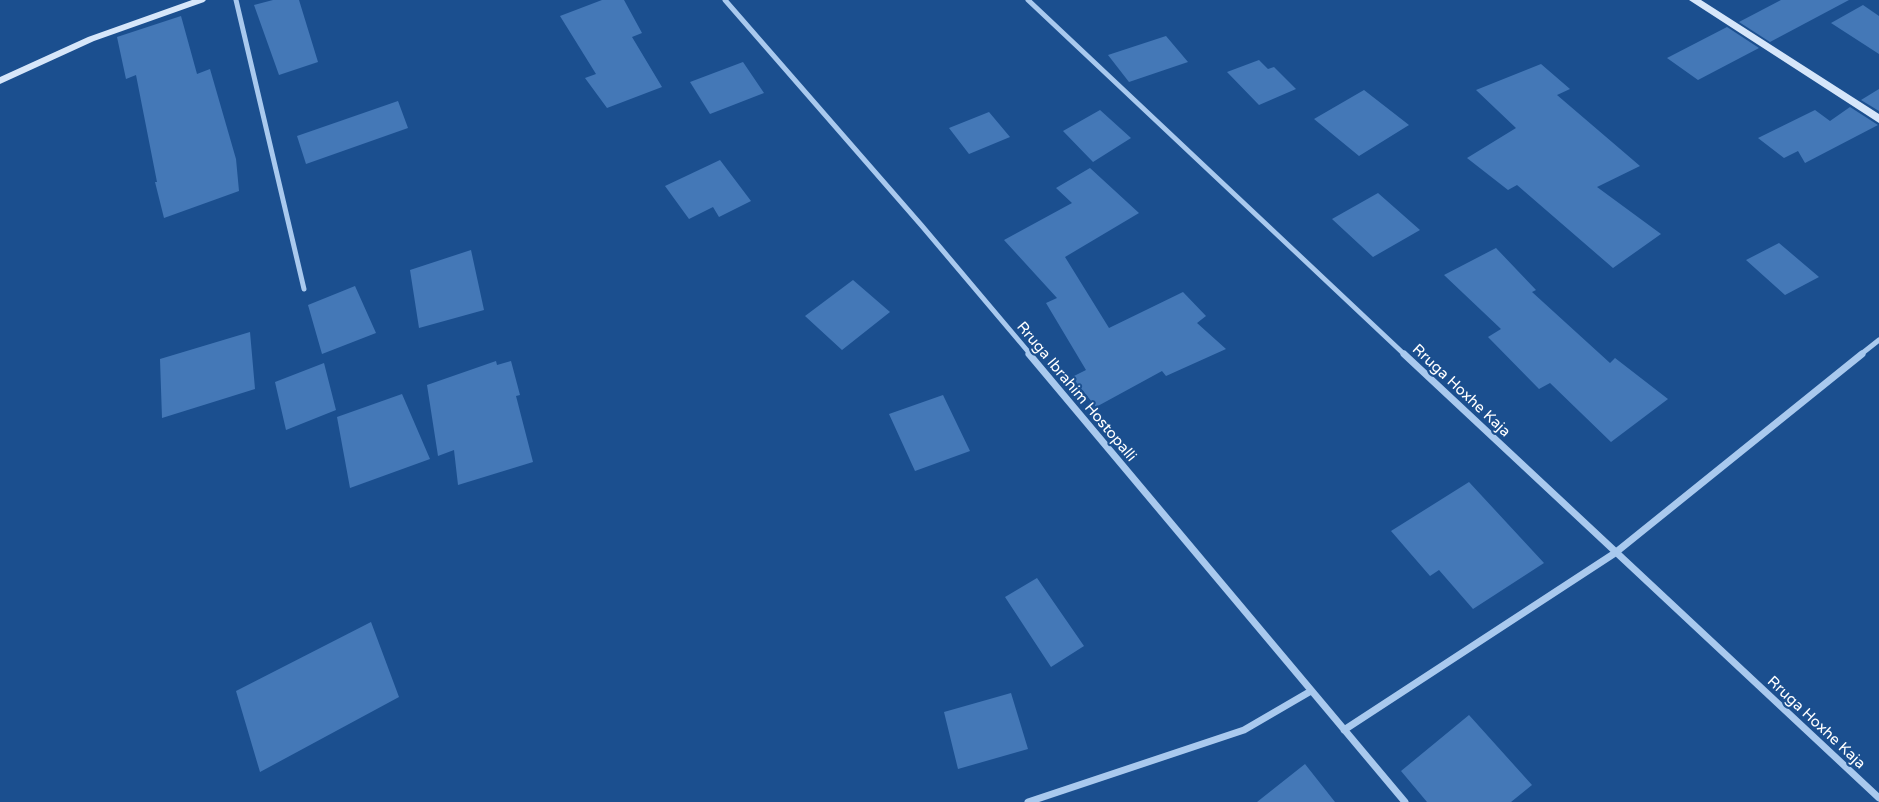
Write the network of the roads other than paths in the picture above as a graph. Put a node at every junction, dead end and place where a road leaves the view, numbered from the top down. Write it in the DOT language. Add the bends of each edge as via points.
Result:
graph roads {
  1 [pos="201,0"];
  2 [pos="236,0"];
  3 [pos="725,0"];
  4 [pos="1028,0"];
  5 [pos="1694,0"];
  6 [pos="0,81"];
  7 [pos="1879,119"];
  8 [pos="304,289"];
  9 [pos="1879,340"];
  10 [pos="1615,553"];
  11 [pos="1311,691"];
  12 [pos="1344,730"];
  13 [pos="1879,798"];
  14 [pos="1028,802"];
  15 [pos="1405,802"];
  1 -- 6 [label="street" via="91,39"];
  2 -- 8 [label="street"];
  3 -- 11 [label="street, Rruga Ibrahim Hostopalli" via="929,235"];
  4 -- 10 [label="street, Rruga Hoxhe Kaja"];
  5 -- 7 [label="street"];
  9 -- 10 [label="street"];
  10 -- 12 [label="street"];
  10 -- 13 [label="street, Rruga Hoxhe Kaja"];
  11 -- 12 [label="street, Rruga Ibrahim Hostopalli"];
  11 -- 14 [label="street" via="1244,730"];
  12 -- 15 [label="street, Rruga Ibrahim Hostopalli"];
}
